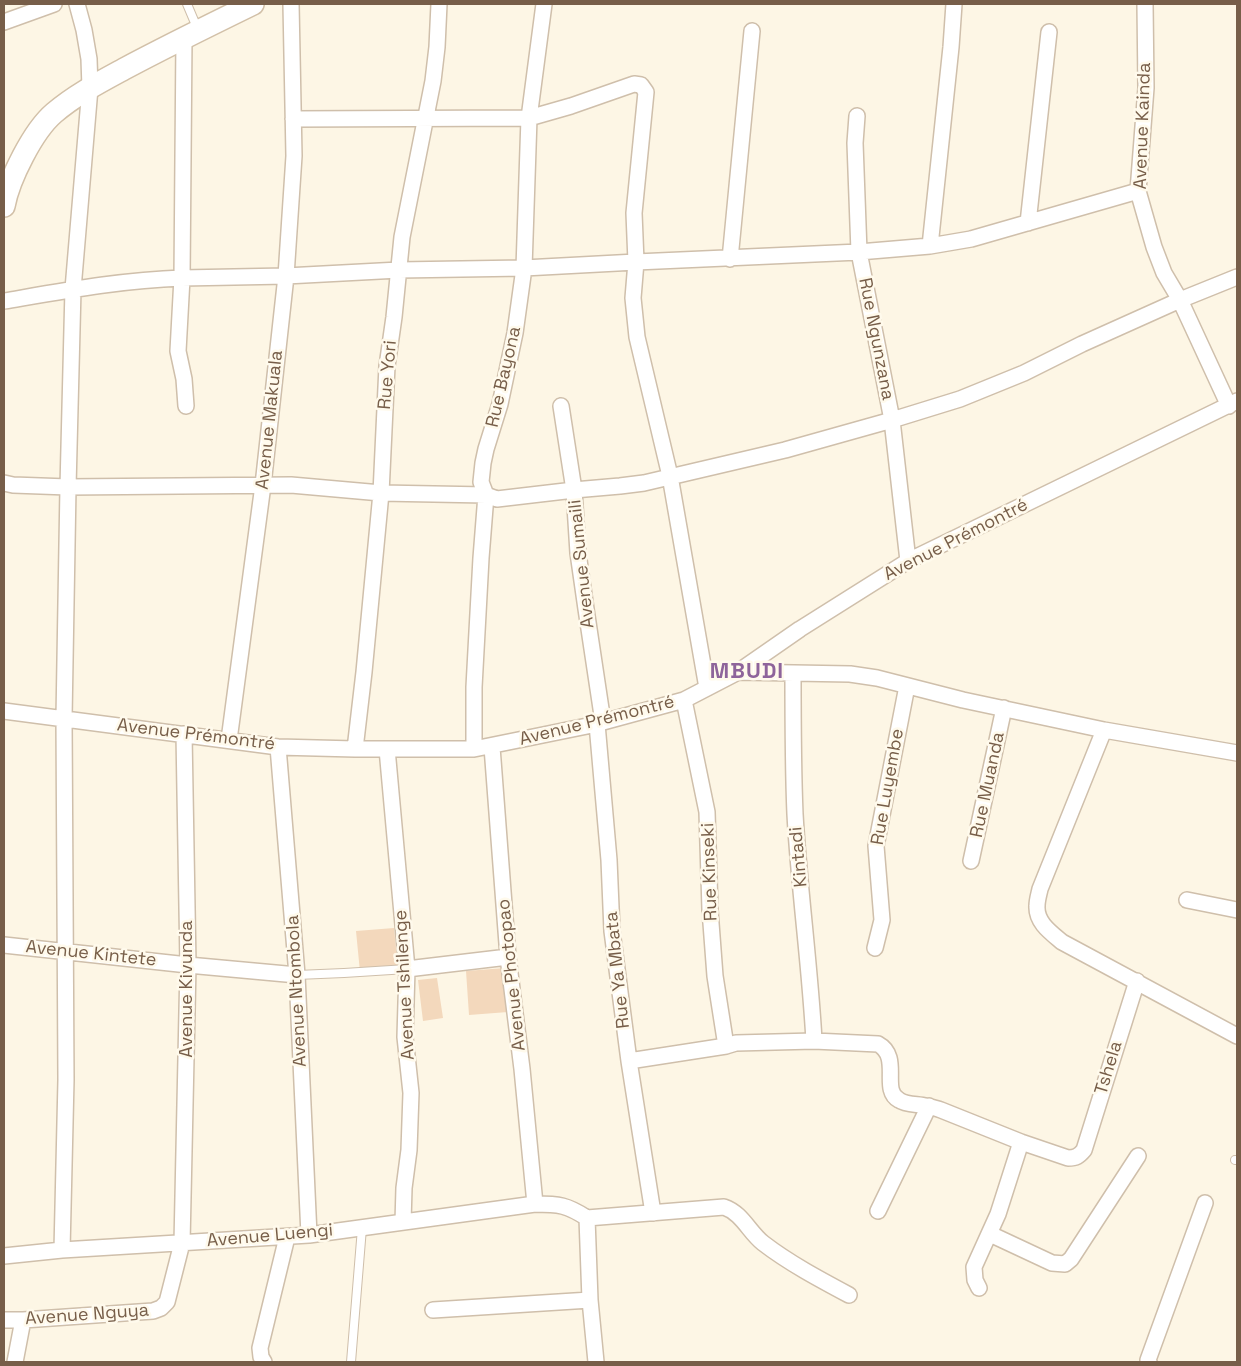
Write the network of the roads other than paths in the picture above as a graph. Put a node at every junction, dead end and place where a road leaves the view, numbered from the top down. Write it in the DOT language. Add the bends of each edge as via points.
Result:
graph roads {
  1 [pos="54,4"];
  2 [pos="77,4"];
  3 [pos="187,4"];
  4 [pos="253,4"];
  5 [pos="292,4"];
  6 [pos="439,4"];
  7 [pos="544,4"];
  8 [pos="954,4"];
  9 [pos="1145,4"];
  10 [pos="4,22"];
  11 [pos="752,31"];
  12 [pos="1049,32"];
  13 [pos="191,34"];
  14 [pos="90,88"];
  15 [pos="857,116"];
  16 [pos="425,118"];
  17 [pos="529,118"];
  18 [pos="293,119"];
  19 [pos="1138,191"];
  20 [pos="4,206"];
  21 [pos="1028,223"];
  22 [pos="930,246"];
  23 [pos="859,252"];
  24 [pos="730,259"];
  25 [pos="636,262"];
  26 [pos="524,268"];
  27 [pos="399,270"];
  28 [pos="286,276"];
  29 [pos="1237,277"];
  30 [pos="182,278"];
  31 [pos="73,289"];
  32 [pos="1180,300"];
  33 [pos="4,301"];
  34 [pos="1233,404"];
  35 [pos="186,406"];
  36 [pos="561,406"];
  37 [pos="892,420"];
  38 [pos="670,476"];
  39 [pos="4,483"];
  40 [pos="263,486"];
  41 [pos="68,487"];
  42 [pos="574,490"];
  43 [pos="381,494"];
  44 [pos="486,494"];
  45 [pos="908,561"];
  46 [pos="738,672"];
  47 [pos="792,673"];
  48 [pos="907,686"];
  49 [pos="707,688"];
  50 [pos="684,700"];
  51 [pos="1004,708"];
  52 [pos="4,710"];
  53 [pos="64,718"];
  54 [pos="600,723"];
  55 [pos="1104,730"];
  56 [pos="184,734"];
  57 [pos="229,740"];
  58 [pos="278,747"];
  59 [pos="492,747"];
  60 [pos="355,749"];
  61 [pos="387,749"];
  62 [pos="474,750"];
  63 [pos="1237,753"];
  64 [pos="971,861"];
  65 [pos="1186,900"];
  66 [pos="1237,910"];
  67 [pos="4,945"];
  68 [pos="876,948"];
  69 [pos="66,952"];
  70 [pos="508,957"];
  71 [pos="188,965"];
  72 [pos="407,969"];
  73 [pos="297,975"];
  74 [pos="1137,981"];
  75 [pos="1237,1036"];
  76 [pos="814,1041"];
  77 [pos="726,1046"];
  78 [pos="629,1061"];
  79 [pos="929,1106"];
  80 [pos="1021,1142"];
  81 [pos="1138,1156"];
  82 [pos="1205,1203"];
  83 [pos="535,1204"];
  84 [pos="878,1211"];
  85 [pos="653,1213"];
  86 [pos="587,1218"];
  87 [pos="404,1222"];
  88 [pos="362,1228"];
  89 [pos="990,1234"];
  90 [pos="309,1235"];
  91 [pos="286,1237"];
  92 [pos="182,1243"];
  93 [pos="62,1250"];
  94 [pos="4,1256"];
  95 [pos="979,1288"];
  96 [pos="849,1295"];
  97 [pos="590,1300"];
  98 [pos="433,1310"];
  99 [pos="4,1320"];
  100 [pos="22,1320"];
  101 [pos="15,1362"];
  102 [pos="264,1362"];
  103 [pos="351,1362"];
  104 [pos="596,1362"];
  105 [pos="1149,1362"];
  1 -- 10 [label="street"];
  2 -- 14 [label="street" via="90,58"];
  3 -- 13 [label="lane"];
  4 -- 13 [label="street"];
  5 -- 18 [label="street, Avenue Makuala"];
  6 -- 16 [label="street, Rue Yori" via="433,81"];
  7 -- 17 [label="street, Rue Bayona"];
  8 -- 22 [label="street"];
  9 -- 19 [label="street, Avenue Kainda" via="1146,88"];
  11 -- 24 [label="street"];
  12 -- 21 [label="street"];
  13 -- 14 [label="street"];
  13 -- 30 [label="street"];
  14 -- 20 [label="street" via="52,114 36,134 12,178"];
  14 -- 31 [label="street"];
  15 -- 23 [label="street, Rue Ngunzana" via="854,143"];
  16 -- 17 [label="street"];
  16 -- 18 [label="street"];
  16 -- 27 [label="street, Rue Yori" via="402,237"];
  17 -- 25 [label="street" via="634,84 643,87 646,92 634,213"];
  17 -- 26 [label="street, Rue Bayona"];
  18 -- 28 [label="street, Avenue Makuala" via="294,156"];
  19 -- 21 [label="street"];
  19 -- 32 [label="street, Avenue Kainda" via="1154,248"];
  21 -- 22 [label="street" via="971,239"];
  22 -- 23 [label="street"];
  23 -- 24 [label="street"];
  23 -- 37 [label="street, Rue Ngunzana"];
  24 -- 25 [label="street"];
  25 -- 26 [label="street"];
  25 -- 38 [label="street" via="633,298 637,337"];
  26 -- 27 [label="street"];
  26 -- 44 [label="street, Rue Bayona" via="512,350 483,463 482,482"];
  27 -- 28 [label="street"];
  27 -- 43 [label="street, Rue Yori" via="387,366"];
  28 -- 30 [label="street"];
  28 -- 40 [label="street, Avenue Makuala"];
  29 -- 32 [label="street"];
  30 -- 31 [label="street"];
  30 -- 35 [label="street" via="178,351"];
  31 -- 33 [label="street"];
  31 -- 41 [label="street"];
  32 -- 34 [label="street, Avenue Kainda"];
  32 -- 37 [label="street" via="1024,373 960,399"];
  34 -- 45 [label="street, Avenue Prémontré"];
  36 -- 42 [label="street, Avenue Sumaili"];
  37 -- 38 [label="street" via="785,450"];
  37 -- 45 [label="street, Rue Ngunzana"];
  38 -- 42 [label="street" via="644,483"];
  38 -- 49 [label="street"];
  39 -- 41 [label="street"];
  40 -- 41 [label="street"];
  40 -- 43 [label="street" via="291,485"];
  40 -- 57 [label="street, Avenue Makuala"];
  41 -- 53 [label="street"];
  42 -- 44 [label="street" via="505,499"];
  42 -- 54 [label="street, Avenue Sumaili" via="578,553"];
  43 -- 44 [label="street"];
  43 -- 60 [label="street, Rue Yori"];
  44 -- 62 [label="street, Rue Bayona" via="474,687"];
  45 -- 46 [label="street, Avenue Prémontré"];
  46 -- 47 [label="street"];
  46 -- 49 [label="street, Avenue Prémontré"];
  47 -- 48 [label="street" via="850,674"];
  47 -- 76 [label="street, Kintadi" via="795,813"];
  48 -- 51 [label="street"];
  48 -- 68 [label="street, Rue Luyembe" via="876,846 882,920"];
  49 -- 50 [label="street, Avenue Prémontré"];
  50 -- 54 [label="street, Avenue Prémontré"];
  50 -- 77 [label="street, Rue Kinseki" via="707,812 715,976"];
  51 -- 55 [label="street"];
  51 -- 64 [label="street, Rue Muanda"];
  52 -- 53 [label="street, Avenue Prémontré"];
  53 -- 56 [label="street, Avenue Prémontré"];
  53 -- 69 [label="street"];
  54 -- 59 [label="street, Avenue Prémontré"];
  54 -- 78 [label="street, Rue Ya Mbata" via="612,931"];
  55 -- 63 [label="street"];
  55 -- 74 [label="street" via="1040,889 1036,907 1040,922 1062,942"];
  56 -- 57 [label="street, Avenue Prémontré"];
  56 -- 71 [label="street, Avenue Kivunda"];
  57 -- 58 [label="street, Avenue Prémontré"];
  58 -- 60 [label="street, Avenue Prémontré"];
  58 -- 73 [label="street, Avenue Ntombola"];
  59 -- 62 [label="street, Avenue Prémontré"];
  59 -- 70 [label="street, Avenue Photopao"];
  60 -- 61 [label="street, Avenue Prémontré"];
  61 -- 62 [label="street, Avenue Prémontré"];
  61 -- 72 [label="street, Avenue Tshilenge"];
  65 -- 66 [label="street"];
  67 -- 69 [label="street, Avenue Kintete"];
  69 -- 71 [label="street, Avenue Kintete"];
  69 -- 93 [label="street"];
  70 -- 72 [label="street"];
  70 -- 83 [label="street, Avenue Photopao"];
  71 -- 73 [label="street, Avenue Kintete"];
  71 -- 92 [label="street, Avenue Kivunda"];
  72 -- 73 [label="lane"];
  72 -- 87 [label="street, Avenue Tshilenge" via="405,1037 411,1092"];
  73 -- 90 [label="street, Avenue Ntombola"];
  74 -- 75 [label="street"];
  74 -- 80 [label="street, Tshela" via="1084,1150 1074,1158 1068,1158"];
  76 -- 77 [label="street"];
  76 -- 79 [label="street" via="878,1044 889,1056 895,1098 900,1102"];
  77 -- 78 [label="street"];
  78 -- 85 [label="street, Rue Ya Mbata"];
  79 -- 80 [label="street"];
  79 -- 84 [label="street"];
  80 -- 89 [label="street"];
  81 -- 89 [label="street" via="1065,1264 1052,1263"];
  82 -- 105 [label="street"];
  83 -- 86 [label="street, Avenue Luengi" via="557,1204"];
  83 -- 87 [label="street, Avenue Luengi"];
  85 -- 86 [label="street"];
  85 -- 96 [label="street" via="713,1207 730,1209 759,1240"];
  86 -- 97 [label="street"];
  87 -- 88 [label="street, Avenue Luengi"];
  88 -- 90 [label="street, Avenue Luengi"];
  88 -- 103 [label="lane"];
  89 -- 95 [label="street" via="974,1267 974,1280"];
  90 -- 91 [label="street, Avenue Luengi"];
  91 -- 92 [label="street, Avenue Luengi"];
  91 -- 102 [label="street" via="260,1348"];
  92 -- 93 [label="street, Avenue Luengi"];
  92 -- 100 [label="street, Avenue Nguya" via="167,1302 161,1308"];
  93 -- 94 [label="street, Avenue Luengi"];
  97 -- 98 [label="street"];
  97 -- 104 [label="street"];
  99 -- 100 [label="street, Avenue Nguya"];
  100 -- 101 [label="street"];
}
